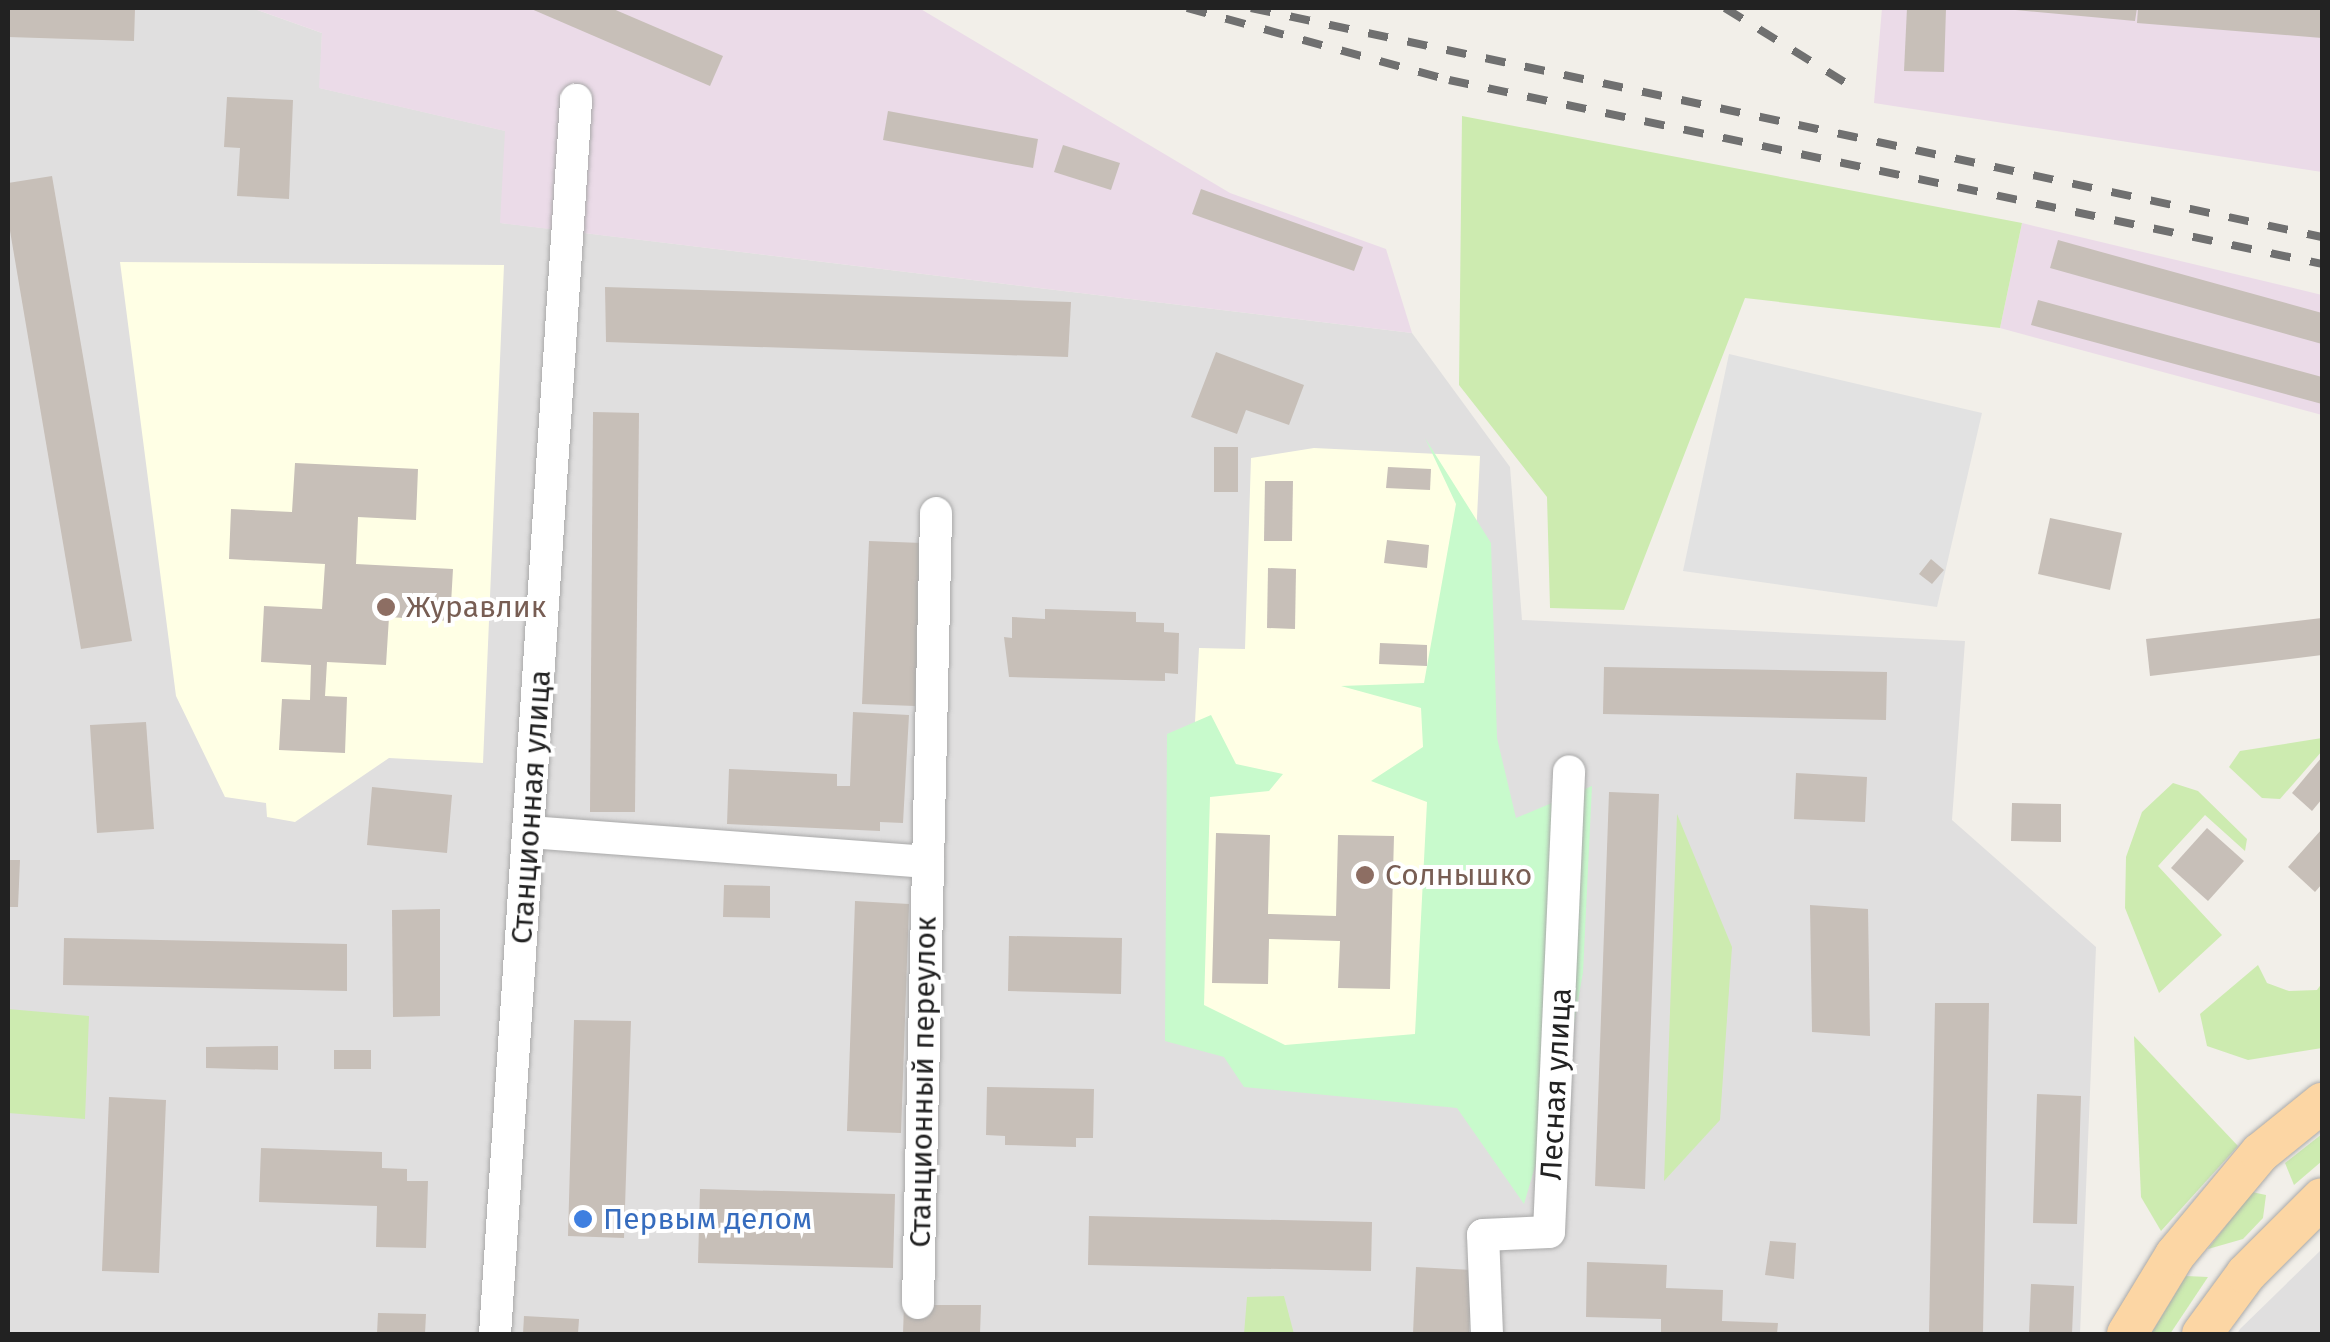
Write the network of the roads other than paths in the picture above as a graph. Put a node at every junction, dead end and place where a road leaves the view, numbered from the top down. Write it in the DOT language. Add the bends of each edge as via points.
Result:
graph roads {
  1 [pos="576,100"];
  2 [pos="936,513"];
  3 [pos="1570,771"];
  4 [pos="529,832"];
  5 [pos="928,862"];
  6 [pos="2322,1103"];
  7 [pos="2322,1198"];
  8 [pos="918,1302"];
  9 [pos="495,1334"];
  10 [pos="1487,1334"];
  11 [pos="2127,1334"];
  12 [pos="2202,1334"];
  1 -- 4 [label="street, Станционная улица"];
  2 -- 5 [label="street, Станционный переулок"];
  3 -- 10 [label="street, Лесная улица" via="1549,1232 1483,1235"];
  4 -- 5 [label="street"];
  4 -- 9 [label="street, Станционная улица"];
  5 -- 8 [label="street, Станционный переулок"];
  6 -- 11 [label="main road" via="2260,1153 2175,1256"];
  7 -- 12 [label="main road" via="2246,1274"];
}
